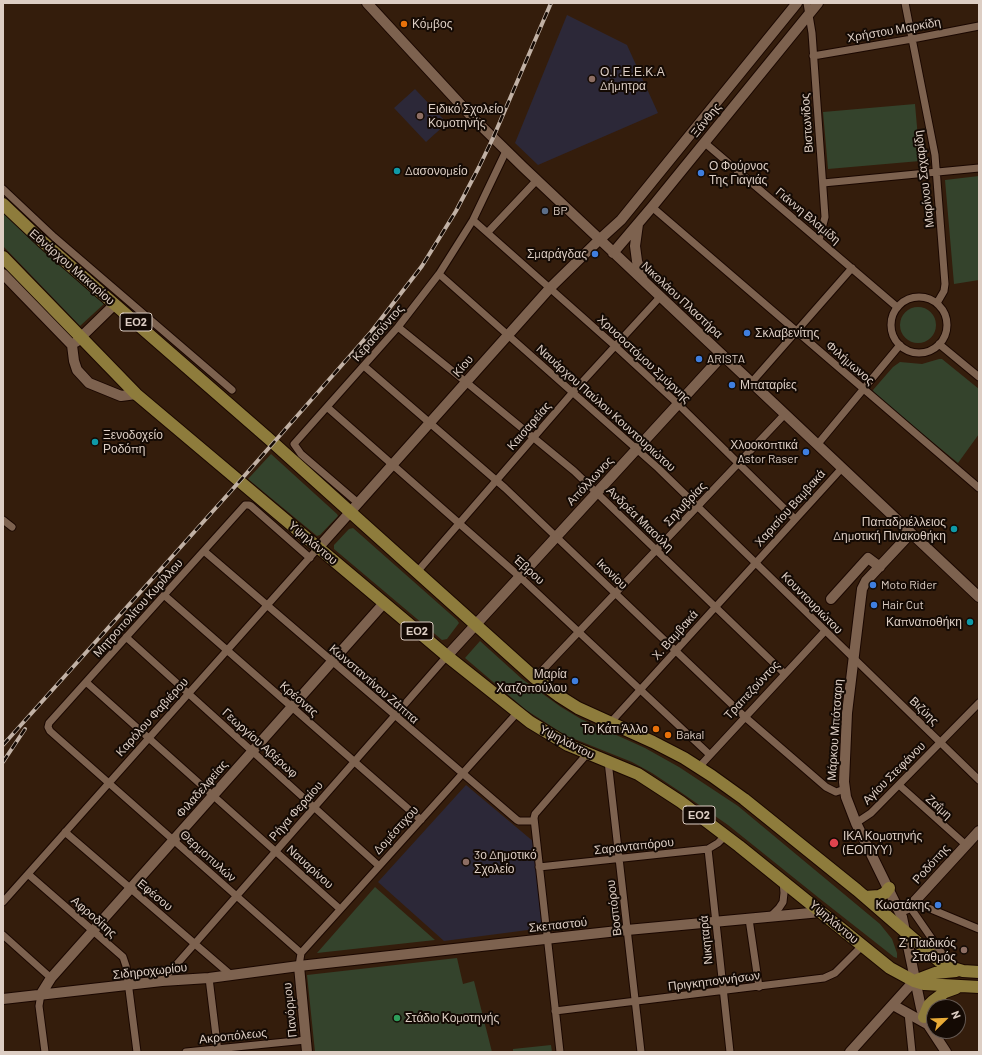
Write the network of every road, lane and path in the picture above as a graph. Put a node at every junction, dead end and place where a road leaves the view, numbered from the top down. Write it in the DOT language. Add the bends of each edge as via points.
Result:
graph roads {
  1 [pos="367,3"];
  2 [pos="797,3"];
  3 [pos="807,3"];
  4 [pos="818,3"];
  5 [pos="906,3"];
  6 [pos="809,14"];
  7 [pos="979,26"];
  8 [pos="912,39"];
  9 [pos="813,56"];
  10 [pos="704,143"];
  11 [pos="506,151"];
  12 [pos="979,168"];
  13 [pos="936,172"];
  14 [pos="536,181"];
  15 [pos="822,183"];
  16 [pos="3,189"];
  17 [pos="3,204"];
  18 [pos="652,207"];
  19 [pos="473,220"];
  20 [pos="638,224"];
  21 [pos="488,232"];
  22 [pos="599,240"];
  23 [pos="819,240"];
  24 [pos="613,253"];
  25 [pos="3,257"];
  26 [pos="852,268"];
  27 [pos="3,274"];
  28 [pos="439,274"];
  29 [pos="644,282"];
  30 [pos="550,288"];
  31 [pos="660,297"];
  32 [pos="937,303"];
  33 [pos="115,304"];
  34 [pos="897,306"];
  35 [pos="398,327"];
  36 [pos="796,332"];
  37 [pos="507,334"];
  38 [pos="76,341"];
  39 [pos="938,344"];
  40 [pos="900,345"];
  41 [pos="615,346"];
  42 [pos="722,356"];
  43 [pos="364,366"];
  44 [pos="979,378"];
  45 [pos="466,382"];
  46 [pos="751,383"];
  47 [pos="863,389"];
  48 [pos="232,390"];
  49 [pos="573,392"];
  50 [pos="136,394"];
  51 [pos="678,404"];
  52 [pos="327,407"];
  53 [pos="785,414"];
  54 [pos="430,423"];
  55 [pos="533,437"];
  56 [pos="817,445"];
  57 [pos="637,449"];
  58 [pos="738,463"];
  59 [pos="392,465"];
  60 [pos="842,468"];
  61 [pos="497,480"];
  62 [pos="979,488"];
  63 [pos="597,493"];
  64 [pos="698,506"];
  65 [pos="354,508"];
  66 [pos="796,519"];
  67 [pos="3,520"];
  68 [pos="459,524"];
  69 [pos="12,527"];
  70 [pos="911,533"];
  71 [pos="557,536"];
  72 [pos="319,547"];
  73 [pos="656,550"];
  74 [pos="204,551"];
  75 [pos="310,558"];
  76 [pos="756,563"];
  77 [pos="880,567"];
  78 [pos="417,572"];
  79 [pos="520,577"];
  80 [pos="616,593"];
  81 [pos="164,595"];
  82 [pos="979,597"];
  83 [pos="831,599"];
  84 [pos="384,603"];
  85 [pos="267,606"];
  86 [pos="715,607"];
  87 [pos="476,624"];
  88 [pos="825,631"];
  89 [pos="579,632"];
  90 [pos="126,637"];
  91 [pos="227,650"];
  92 [pos="675,651"];
  93 [pos="447,656"];
  94 [pos="853,658"];
  95 [pos="332,662"];
  96 [pos="785,674"];
  97 [pos="535,678"];
  98 [pos="86,682"];
  99 [pos="640,689"];
  100 [pos="188,693"];
  101 [pos="292,707"];
  102 [pos="977,707"];
  103 [pos="517,713"];
  104 [pos="394,716"];
  105 [pos="745,717"];
  106 [pos="610,722"];
  107 [pos="48,727"];
  108 [pos="149,738"];
  109 [pos="940,743"];
  110 [pos="253,751"];
  111 [pos="587,754"];
  112 [pos="710,755"];
  113 [pos="608,761"];
  114 [pos="354,762"];
  115 [pos="699,767"];
  116 [pos="462,774"];
  117 [pos="979,780"];
  118 [pos="108,783"];
  119 [pos="898,785"];
  120 [pos="844,789"];
  121 [pos="214,795"];
  122 [pos="315,807"];
  123 [pos="420,820"];
  124 [pos="534,821"];
  125 [pos="856,823"];
  126 [pos="979,831"];
  127 [pos="65,832"];
  128 [pos="726,835"];
  129 [pos="174,841"];
  130 [pos="966,845"];
  131 [pos="708,849"];
  132 [pos="276,851"];
  133 [pos="619,858"];
  134 [pos="379,866"];
  135 [pos="539,867"];
  136 [pos="28,874"];
  137 [pos="782,880"];
  138 [pos="889,888"];
  139 [pos="131,889"];
  140 [pos="236,896"];
  141 [pos="865,898"];
  142 [pos="3,902"];
  143 [pos="908,906"];
  144 [pos="340,909"];
  145 [pos="822,912"];
  146 [pos="770,916"];
  147 [pos="749,918"];
  148 [pos="716,922"];
  149 [pos="979,929"];
  150 [pos="627,930"];
  151 [pos="94,931"];
  152 [pos="906,934"];
  153 [pos="3,935"];
  154 [pos="547,939"];
  155 [pos="195,944"];
  156 [pos="862,946"];
  157 [pos="301,953"];
  158 [pos="299,966"];
  159 [pos="958,970"];
  160 [pos="979,972"];
  161 [pos="231,975"];
  162 [pos="51,978"];
  163 [pos="209,978"];
  164 [pos="914,981"];
  165 [pos="162,982"];
  166 [pos="129,986"];
  167 [pos="960,986"];
  168 [pos="759,987"];
  169 [pos="979,987"];
  170 [pos="723,990"];
  171 [pos="41,994"];
  172 [pos="3,999"];
  173 [pos="935,999"];
  174 [pos="636,1001"];
  175 [pos="893,1005"];
  176 [pos="555,1011"];
  177 [pos="908,1013"];
  178 [pos="926,1020"];
  179 [pos="938,1039"];
  180 [pos="306,1040"];
  181 [pos="217,1050"];
  182 [pos="44,1052"];
  183 [pos="137,1052"];
  184 [pos="186,1052"];
  185 [pos="307,1052"];
  186 [pos="560,1052"];
  187 [pos="641,1052"];
  188 [pos="730,1052"];
  189 [pos="850,1052"];
  190 [pos="912,1052"];
  191 [pos="946,1052"];
  1 -- 11 [label="street, Νικολάου Πλαστήρα" via="442,86"];
  2 -- 22 [label="street, Ξάνθης" via="621,220"];
  3 -- 6 [label="street, Βιστωνίδος"];
  4 -- 6 [label="street, Ξάνθης"];
  5 -- 8 [label="street, Μαρίνου Σαχαρίδη"];
  6 -- 9 [label="street, Βιστωνίδος"];
  6 -- 10 [label="street, Ξάνθης"];
  7 -- 8 [label="street, Χρήστου Μαρκίδη"];
  8 -- 9 [label="street, Χρήστου Μαρκίδη"];
  8 -- 13 [label="street, Μαρίνου Σαχαρίδη" via="935,155"];
  9 -- 15 [label="street, Βιστωνίδος"];
  10 -- 18 [label="street, Ξάνθης"];
  10 -- 23 [label="street, Γιάννη Βλαμίδη"];
  11 -- 14 [label="street, Νικολάου Πλαστήρα"];
  11 -- 19 [label="street, Κερασούντος"];
  12 -- 13 [label="street"];
  13 -- 15 [label="street"];
  13 -- 32 [label="street, Μαρίνου Σαχαρίδη" via="945,284"];
  14 -- 21 [label="street"];
  14 -- 22 [label="street, Νικολάου Πλαστήρα"];
  15 -- 23 [label="street, Βιστωνίδος" via="825,221"];
  16 -- 48 [label="street" via="54,237"];
  17 -- 33 [label="main road, Εθνάρχου Μακαρίου / ΕΟ2"];
  18 -- 20 [label="street, Ξάνθης"];
  18 -- 36 [label="street, Φιλήμωνος"];
  19 -- 21 [label="street, Χρυσοστόμου Σμύρνης"];
  19 -- 28 [label="street, Κερασούντος"];
  20 -- 24 [label="street, Ξάνθης"];
  20 -- 29 [label="street" via="635,246"];
  21 -- 30 [label="street, Χρυσοστόμου Σμύρνης"];
  22 -- 24 [label="street, Νικολάου Πλαστήρα"];
  22 -- 30 [label="street, Κίου"];
  23 -- 26 [label="street, Γιάννη Βλαμίδη"];
  24 -- 29 [label="street, Νικολάου Πλαστήρα"];
  25 -- 38 [label="main road, ΕΟ2"];
  26 -- 34 [label="street, Γιάννη Βλαμίδη"];
  26 -- 36 [label="street"];
  27 -- 38 [label="street"];
  28 -- 35 [label="street, Κερασούντος"];
  28 -- 37 [label="street, Ναυάρχου Παύλου Κουντουριώτου"];
  29 -- 31 [label="street, Νικολάου Πλαστήρα"];
  30 -- 37 [label="street, Κίου"];
  30 -- 41 [label="street, Χρυσοστόμου Σμύρνης"];
  31 -- 41 [label="street, Καισαρείας"];
  31 -- 42 [label="street, Νικολάου Πλαστήρα"];
  32 -- 34 [label="street" via="916,297 902,301"];
  32 -- 39 [label="street" via="943,311 947,325 945,335"];
  33 -- 38 [label="street"];
  33 -- 65 [label="main road, Εθνάρχου Μακαρίου / ΕΟ2" via="269,439"];
  34 -- 40 [label="street" via="890,326 893,337"];
  35 -- 43 [label="street, Κερασούντος"];
  35 -- 45 [label="street, Ανδρέα Μιαούλη"];
  36 -- 46 [label="street"];
  36 -- 47 [label="street, Φιλήμωνος"];
  37 -- 45 [label="street, Κίου"];
  37 -- 49 [label="street, Ναυάρχου Παύλου Κουντουριώτου"];
  38 -- 50 [label="main road, ΕΟ2"];
  38 -- 50 [label="street" via="74,361 82,377 89,383 121,396"];
  39 -- 40 [label="street" via="929,351 917,353"];
  39 -- 44 [label="street"];
  40 -- 47 [label="street"];
  41 -- 49 [label="street, Καισαρείας"];
  41 -- 51 [label="street, Χρυσοστόμου Σμύρνης"];
  42 -- 46 [label="street, Νικολάου Πλαστήρα"];
  42 -- 51 [label="street, Απόλλωνος"];
  43 -- 52 [label="street, Κερασούντος"];
  43 -- 54 [label="street, Ικονίου"];
  45 -- 54 [label="street, Κίου"];
  45 -- 55 [label="street, Ανδρέα Μιαούλη"];
  46 -- 53 [label="street, Νικολάου Πλαστήρα"];
  47 -- 56 [label="street"];
  47 -- 62 [label="street, Φιλήμωνος"];
  49 -- 55 [label="street, Καισαρείας"];
  49 -- 57 [label="street, Ναυάρχου Παύλου Κουντουριώτου"];
  50 -- 72 [label="main road, Υψηλάντου / ΕΟ2"];
  51 -- 57 [label="street, Απόλλωνος"];
  51 -- 58 [label="street, Χρυσοστόμου Σμύρνης"];
  52 -- 59 [label="street, Έβρου"];
  52 -- 65 [label="street, Κερασούντος" via="294,444"];
  53 -- 56 [label="street, Νικολάου Πλαστήρα"];
  53 -- 58 [label="street, Σηλυβρίας"];
  54 -- 59 [label="street, Κίου"];
  54 -- 61 [label="street, Ικονίου"];
  55 -- 61 [label="street, Καισαρείας"];
  55 -- 63 [label="street, Ανδρέα Μιαούλη"];
  56 -- 60 [label="street, Νικολάου Πλαστήρα"];
  57 -- 63 [label="street, Απόλλωνος"];
  57 -- 64 [label="street, Ναυάρχου Παύλου Κουντουριώτου"];
  58 -- 64 [label="street, Σηλυβρίας"];
  58 -- 66 [label="street, Χρυσοστόμου Σμύρνης"];
  59 -- 65 [label="street, Κίου"];
  59 -- 68 [label="street, Έβρου"];
  60 -- 66 [label="street, Χαρισίου Βαμβακά"];
  60 -- 70 [label="street, Νικολάου Πλαστήρα"];
  61 -- 68 [label="street, Καισαρείας"];
  61 -- 71 [label="street, Ικονίου"];
  63 -- 71 [label="street, Απόλλωνος"];
  63 -- 73 [label="street, Ανδρέα Μιαούλη"];
  64 -- 73 [label="street, Σηλυβρίας"];
  64 -- 76 [label="street, Ναυάρχου Παύλου Κουντουριώτου"];
  65 -- 72 [label="street, Κίου"];
  65 -- 78 [label="main road, ΕΟ2"];
  66 -- 76 [label="street, Χαρισίου Βαμβακά"];
  67 -- 69 [label="street"];
  68 -- 78 [label="street, Καισαρείας"];
  68 -- 79 [label="street, Έβρου"];
  70 -- 77 [label="street, Μάρκου Μπότσαρη"];
  70 -- 82 [label="street, Νικολάου Πλαστήρα"];
  71 -- 79 [label="street, Απόλλωνος"];
  71 -- 80 [label="street, Ικονίου"];
  72 -- 75 [label="street, Καρόλου Φαβιέρου"];
  72 -- 84 [label="main road, Υψηλάντου / ΕΟ2"];
  73 -- 80 [label="street, Σηλυβρίας"];
  73 -- 86 [label="street, Ανδρέα Μιαούλη"];
  74 -- 75 [label="street, Μητροπολίτου Κυρίλλου" via="245,506 249,505"];
  74 -- 81 [label="street, Μητροπολίτου Κυρίλλου"];
  74 -- 85 [label="street, Κωνσταντίνου Ζάππα"];
  75 -- 85 [label="street, Καρόλου Φαβιέρου"];
  76 -- 86 [label="street, Χ. Βαμβακά"];
  76 -- 88 [label="street, Κουντουριώτου"];
  77 -- 83 [label="street" via="868,558"];
  77 -- 94 [label="street, Μάρκου Μπότσαρη" via="862,589"];
  78 -- 87 [label="main road, ΕΟ2"];
  79 -- 87 [label="street, Απόλλωνος"];
  79 -- 89 [label="street, Έβρου"];
  80 -- 89 [label="street, Σηλυβρίας"];
  80 -- 92 [label="street, Ικονίου"];
  81 -- 90 [label="street, Μητροπολίτου Κυρίλλου"];
  81 -- 91 [label="street, Κρέσνας"];
  84 -- 93 [label="main road, Υψηλάντου / ΕΟ2"];
  84 -- 95 [label="street, Φιλαδελφείας"];
  85 -- 91 [label="street, Καρόλου Φαβιέρου"];
  85 -- 95 [label="street, Κωνσταντίνου Ζάππα"];
  86 -- 92 [label="street, Χ. Βαμβακά"];
  86 -- 96 [label="street, Ανδρέα Μιαούλη"];
  87 -- 93 [label="street, Απόλλωνος"];
  87 -- 97 [label="main road, ΕΟ2"];
  88 -- 94 [label="street, Κουντουριώτου"];
  88 -- 96 [label="street, Τραπεζούντος"];
  89 -- 97 [label="street, Σηλυβρίας"];
  89 -- 99 [label="street, Έβρου"];
  90 -- 98 [label="street, Μητροπολίτου Κυρίλλου"];
  90 -- 100 [label="street, Γεωργίου Αβέρωφ"];
  91 -- 100 [label="street, Καρόλου Φαβιέρου"];
  91 -- 101 [label="street, Κρέσνας"];
  92 -- 99 [label="street, Χ. Βαμβακά"];
  92 -- 105 [label="street, Ικονίου"];
  93 -- 103 [label="main road, Υψηλάντου / ΕΟ2"];
  93 -- 104 [label="street, Ρήγα Φεραίου"];
  94 -- 109 [label="street, Βιζύης"];
  94 -- 120 [label="street, Μάρκου Μπότσαρη" via="847,713"];
  95 -- 101 [label="street, Φιλαδελφείας"];
  95 -- 104 [label="street, Κωνσταντίνου Ζάππα"];
  96 -- 105 [label="street, Τραπεζούντος"];
  97 -- 106 [label="main road, ΕΟ2" via="570,703"];
  98 -- 107 [label="street, Μητροπολίτου Κυρίλλου"];
  98 -- 108 [label="street, Ναυαρίνου"];
  99 -- 106 [label="street, Χ. Βαμβακά"];
  99 -- 112 [label="street, Έβρου"];
  100 -- 108 [label="street, Καρόλου Φαβιέρου"];
  100 -- 110 [label="street, Γεωργίου Αβέρωφ"];
  101 -- 110 [label="street, Φιλαδελφείας"];
  101 -- 114 [label="street, Κρέσνας"];
  102 -- 109 [label="street, Αγίου Στεφάνου"];
  103 -- 111 [label="main road, Υψηλάντου / ΕΟ2" via="550,735"];
  103 -- 116 [label="street, Δομέστιχου"];
  104 -- 114 [label="street, Ρήγα Φεραίου"];
  104 -- 116 [label="street, Κωνσταντίνου Ζάππα"];
  105 -- 112 [label="street, Τραπεζούντος"];
  105 -- 120 [label="street, Ικονίου" via="826,787 836,792"];
  106 -- 115 [label="main road, ΕΟ2" via="660,745"];
  107 -- 118 [label="street, Θερμοπυλών"];
  108 -- 118 [label="street, Καρόλου Φαβιέρου"];
  108 -- 121 [label="street, Ναυαρίνου"];
  109 -- 117 [label="street, Βιζύης"];
  109 -- 119 [label="street, Αγίου Στεφάνου"];
  110 -- 121 [label="street, Φιλαδελφείας"];
  110 -- 122 [label="street, Γεωργίου Αβέρωφ"];
  111 -- 113 [label="main road, Υψηλάντου / ΕΟ2"];
  111 -- 124 [label="street" via="535,814"];
  112 -- 115 [label="street, Τραπεζούντος"];
  113 -- 128 [label="main road, Υψηλάντου / ΕΟ2" via="656,785"];
  113 -- 133 [label="street, Βοσπόρου"];
  114 -- 122 [label="street, Ρήγα Φεραίου"];
  114 -- 123 [label="street, Κρέσνας"];
  115 -- 141 [label="main road, ΕΟ2" via="744,799"];
  116 -- 123 [label="street, Δομέστιχου"];
  116 -- 124 [label="street, Κωνσταντίνου Ζάππα" via="519,822"];
  118 -- 127 [label="street, Καρόλου Φαβιέρου"];
  118 -- 129 [label="street, Θερμοπυλών"];
  119 -- 125 [label="street, Αγίου Στεφάνου" via="869,814"];
  119 -- 130 [label="street, Ζαΐμη"];
  120 -- 125 [label="street, Μάρκου Μπότσαρη"];
  121 -- 129 [label="street, Φιλαδελφείας"];
  121 -- 132 [label="street, Ναυαρίνου"];
  122 -- 132 [label="street, Ρήγα Φεραίου"];
  122 -- 134 [label="street, Γεωργίου Αβέρωφ"];
  123 -- 134 [label="street, Δομέστιχου"];
  124 -- 135 [label="street"];
  125 -- 138 [label="street, Μάρκου Μπότσαρη"];
  126 -- 130 [label="street, Ροδόπης"];
  127 -- 136 [label="street, Καρόλου Φαβιέρου"];
  127 -- 139 [label="street, Εφέσου"];
  128 -- 131 [label="street"];
  128 -- 137 [label="main road, Υψηλάντου / ΕΟ2"];
  129 -- 139 [label="street, Φιλαδελφείας"];
  129 -- 140 [label="street, Θερμοπυλών"];
  130 -- 143 [label="street, Ροδόπης"];
  131 -- 133 [label="street, Σαρανταπόρου"];
  131 -- 148 [label="street, Νικηταρά"];
  132 -- 140 [label="street, Ρήγα Φεραίου"];
  132 -- 144 [label="street, Ναυαρίνου"];
  133 -- 135 [label="street, Σαρανταπόρου"];
  133 -- 150 [label="street, Βοσπόρου"];
  134 -- 144 [label="street, Δομέστιχου"];
  135 -- 154 [label="street"];
  136 -- 142 [label="street, Καρόλου Φαβιέρου"];
  136 -- 151 [label="street, Αφροδίτης"];
  137 -- 145 [label="main road, Υψηλάντου / ΕΟ2"];
  137 -- 146 [label="street" via="783,902"];
  138 -- 141 [label="main road" via="879,896"];
  138 -- 143 [label="street, Μάρκου Μπότσαρη"];
  139 -- 151 [label="street, Φιλαδελφείας"];
  139 -- 155 [label="street, Εφέσου"];
  140 -- 155 [label="street, Ρήγα Φεραίου"];
  140 -- 157 [label="street, Θερμοπυλών"];
  141 -- 152 [label="main road, ΕΟ2"];
  143 -- 149 [label="street"];
  143 -- 152 [label="street, Μάρκου Μπότσαρη"];
  143 -- 159 [label="street"];
  144 -- 157 [label="street, Δομέστιχου"];
  145 -- 146 [label="street, Σκεπαστού"];
  145 -- 156 [label="main road, Υψηλάντου / ΕΟ2"];
  146 -- 147 [label="street, Σκεπαστού"];
  147 -- 148 [label="street, Σκεπαστού"];
  147 -- 168 [label="street"];
  148 -- 150 [label="street, Σκεπαστού"];
  148 -- 170 [label="street, Νικηταρά"];
  150 -- 154 [label="street, Σκεπαστού"];
  150 -- 174 [label="street, Βοσπόρου"];
  151 -- 162 [label="street, Φιλαδελφείας"];
  151 -- 166 [label="street, Αφροδίτης" via="123,957"];
  152 -- 159 [label="main road, ΕΟ2" via="939,961"];
  152 -- 164 [label="street, Μάρκου Μπότσαρη"];
  153 -- 162 [label="street"];
  154 -- 158 [label="street, Σκεπαστού"];
  154 -- 176 [label="street"];
  155 -- 161 [label="street, Εφέσου"];
  155 -- 165 [label="street, Ρήγα Φεραίου"];
  156 -- 164 [label="main road, Υψηλάντου / ΕΟ2" via="890,968"];
  156 -- 168 [label="street, Πριγκηποννήσων" via="830,976"];
  157 -- 158 [label="street"];
  158 -- 161 [label="street, Σιδηροχωρίου"];
  158 -- 180 [label="street, Πανόρμου"];
  159 -- 160 [label="main road, ΕΟ2"];
  159 -- 164 [label="main road" via="928,975"];
  161 -- 163 [label="street, Σιδηροχωρίου"];
  162 -- 171 [label="street, Φιλαδελφείας"];
  163 -- 165 [label="street, Σιδηροχωρίου"];
  163 -- 181 [label="street"];
  164 -- 167 [label="main road, ΕΟ2"];
  164 -- 175 [label="street"];
  164 -- 178 [label="street, Μάρκου Μπότσαρη" via="918,1001"];
  165 -- 166 [label="street, Σιδηροχωρίου"];
  166 -- 171 [label="street, Σιδηροχωρίου"];
  166 -- 183 [label="street, Αφροδίτης"];
  167 -- 169 [label="main road, ΕΟ2"];
  167 -- 173 [label="main road" via="944,992"];
  168 -- 170 [label="street, Πριγκηποννήσων"];
  170 -- 174 [label="street, Πριγκηποννήσων"];
  170 -- 188 [label="street, Νικηταρά"];
  171 -- 172 [label="street, Σιδηροχωρίου"];
  171 -- 182 [label="street" via="39,1006"];
  174 -- 176 [label="street, Πριγκηποννήσων"];
  174 -- 187 [label="street, Βοσπόρου"];
  175 -- 177 [label="street"];
  175 -- 189 [label="street"];
  176 -- 186 [label="street"];
  177 -- 178 [label="street"];
  177 -- 190 [label="street"];
  179 -- 191 [label="street"];
  180 -- 181 [label="street, Ακροπόλεως"];
  180 -- 185 [label="street, Πανόρμου"];
  181 -- 184 [label="street, Ακροπόλεως"];
}
